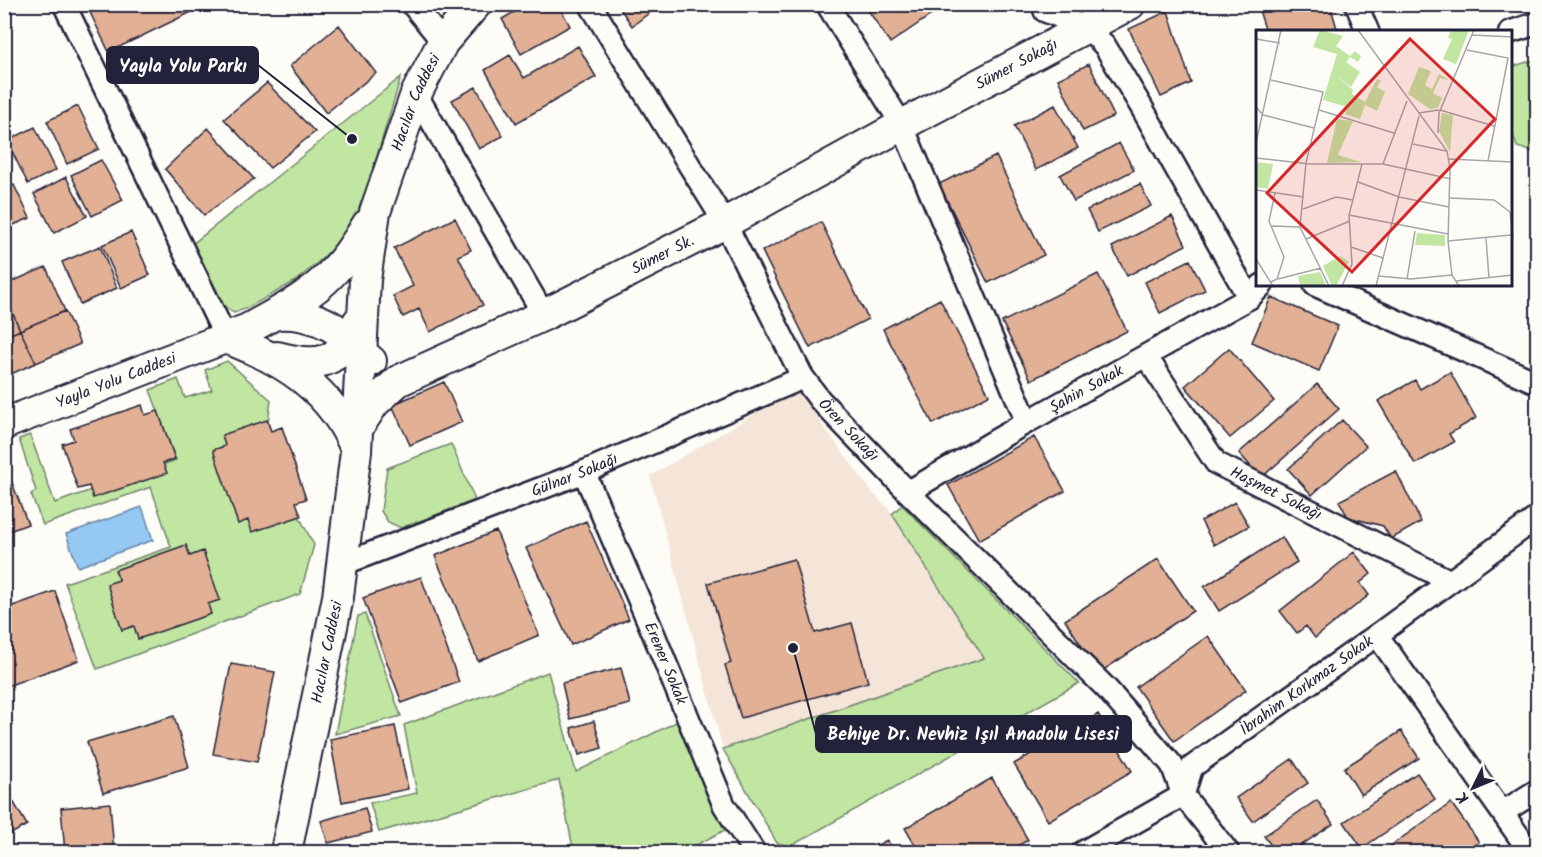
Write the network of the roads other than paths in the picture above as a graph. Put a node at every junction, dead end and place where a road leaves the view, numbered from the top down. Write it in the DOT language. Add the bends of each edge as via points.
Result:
graph roads {
  1 [pos="64,4"];
  2 [pos="412,4"];
  3 [pos="476,4"];
  4 [pos="590,4"];
  5 [pos="827,4"];
  6 [pos="1130,4"];
  7 [pos="1356,4"];
  8 [pos="1044,8"];
  9 [pos="1538,23"];
  10 [pos="1088,28"];
  11 [pos="1367,30"];
  12 [pos="1512,31"];
  13 [pos="443,42"];
  14 [pos="1054,46"];
  15 [pos="416,94"];
  16 [pos="902,125"];
  17 [pos="375,212"];
  18 [pos="725,223"];
  19 [pos="1317,286"];
  20 [pos="1256,292"];
  21 [pos="276,314"];
  22 [pos="544,315"];
  23 [pos="226,338"];
  24 [pos="355,345"];
  25 [pos="271,356"];
  26 [pos="1146,356"];
  27 [pos="416,372"];
  28 [pos="802,376"];
  29 [pos="1538,383"];
  30 [pos="1028,422"];
  31 [pos="4,424"];
  32 [pos="357,440"];
  33 [pos="584,472"];
  34 [pos="908,492"];
  35 [pos="1538,517"];
  36 [pos="343,564"];
  37 [pos="1450,581"];
  38 [pos="1377,635"];
  39 [pos="1538,790"];
  40 [pos="1183,795"];
  41 [pos="1503,812"];
  42 [pos="286,852"];
  43 [pos="754,852"];
  44 [pos="1083,852"];
  45 [pos="1228,852"];
  46 [pos="1530,852"];
  1 -- 23 [label="street"];
  2 -- 13 [label="street"];
  3 -- 13 [label="street, Hacılar Caddesi"];
  4 -- 18 [label="street, Ören Sokağı"];
  5 -- 16 [label="street"];
  6 -- 10 [label="street, Sümer Sokağı"];
  7 -- 11 [label="street"];
  8 -- 10 [label="street"];
  8 -- 14 [label="street"];
  9 -- 12 [label="street"];
  10 -- 14 [label="street, Sümer Sokağı"];
  10 -- 20 [label="street" via="1111,54"];
  13 -- 15 [label="street, Hacılar Caddesi"];
  14 -- 16 [label="street, Sümer Sokağı"];
  15 -- 17 [label="street, Hacılar Caddesi"];
  15 -- 22 [label="street"];
  16 -- 18 [label="street, Sümer Sk."];
  16 -- 30 [label="street"];
  17 -- 21 [label="street, Yayla Yolu Caddesi" via="329,277"];
  17 -- 24 [label="street, Hacılar Caddesi"];
  18 -- 22 [label="street, Sümer Sk."];
  18 -- 28 [label="street, Ören Sokağı"];
  19 -- 29 [label="street"];
  20 -- 26 [label="street, Şahin Sokak"];
  21 -- 23 [label="street, Yayla Yolu Caddesi"];
  21 -- 24 [label="street, Sümer Sk." via="317,319"];
  22 -- 27 [label="street, Sümer Sk."];
  23 -- 25 [label="street"];
  23 -- 31 [label="street, Yayla Yolu Caddesi"];
  24 -- 25 [label="street" via="320,363"];
  24 -- 27 [label="street, Sümer Sk." via="381,368"];
  24 -- 32 [label="street, Hacılar Caddesi"];
  25 -- 32 [label="street" via="323,398"];
  26 -- 30 [label="street, Şahin Sokak"];
  26 -- 37 [label="street, Haşmet Sokağı" via="1216,463"];
  27 -- 32 [label="street, Sümer Sk." via="398,381 374,402"];
  28 -- 33 [label="street, Gülnar Sokağı"];
  28 -- 34 [label="street, Ören Sokağı"];
  30 -- 34 [label="street, Şahin Sokak"];
  32 -- 36 [label="street, Hacılar Caddesi"];
  33 -- 36 [label="street, Gülnar Sokağı"];
  33 -- 43 [label="street, Erener Sokak" via="724,805"];
  34 -- 40 [label="street, Ören Sokağı" via="1106,688 1172,765"];
  35 -- 37 [label="street, İbrahim Korkmaz Sokak"];
  36 -- 42 [label="street, Hacılar Caddesi"];
  37 -- 38 [label="street, İbrahim Korkmaz Sokak"];
  38 -- 40 [label="street, İbrahim Korkmaz Sokak" via="1192,767"];
  38 -- 41 [label="street"];
  39 -- 41 [label="street"];
  40 -- 44 [label="street"];
  40 -- 45 [label="street, Ören Sokağı"];
  41 -- 46 [label="street"];
}
